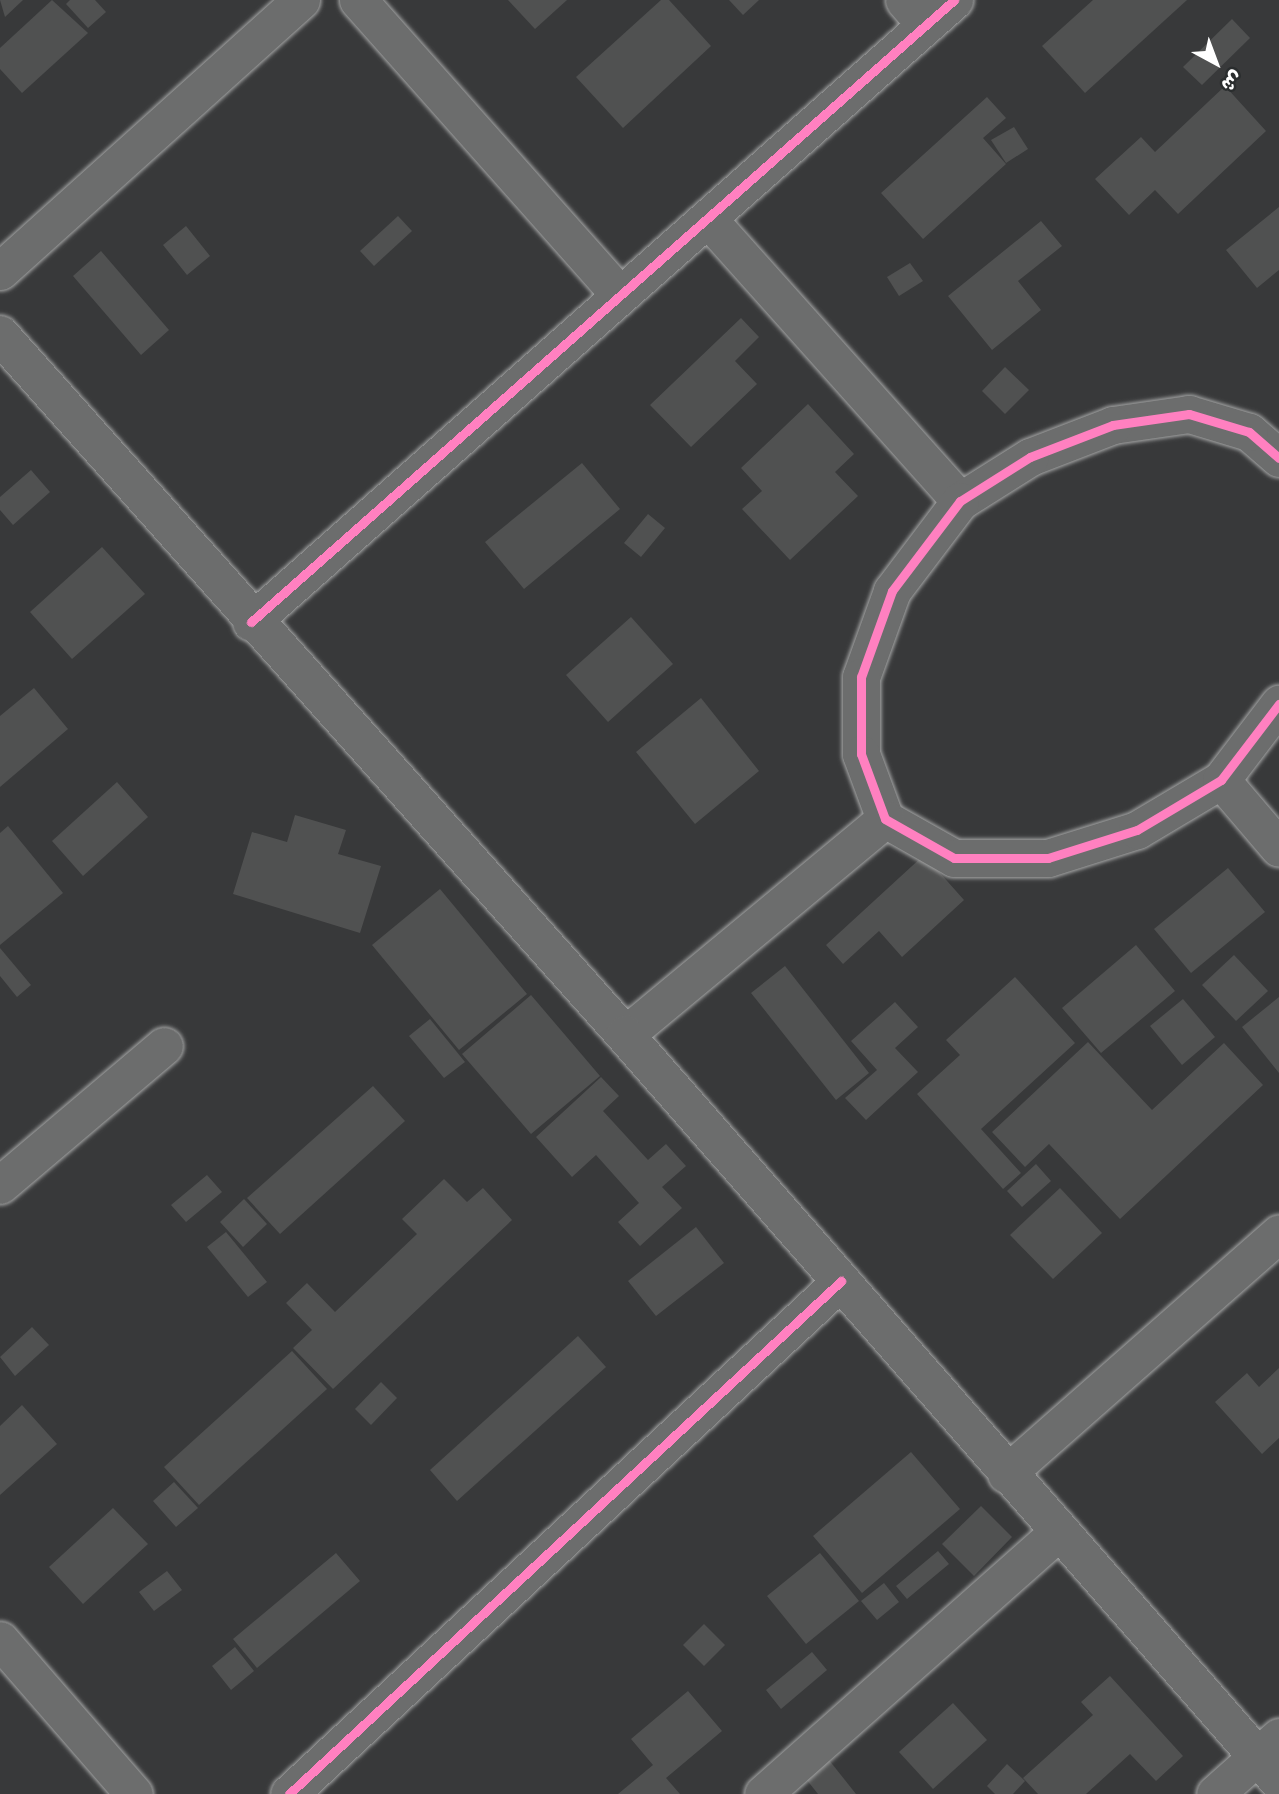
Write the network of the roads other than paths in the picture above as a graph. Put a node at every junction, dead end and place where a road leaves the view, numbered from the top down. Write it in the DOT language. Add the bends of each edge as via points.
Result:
graph roads {
  1 [pos="301,0"];
  2 [pos="358,0"];
  3 [pos="954,0"];
  4 [pos="915,13"];
  5 [pos="709,220"];
  6 [pos="0,271"];
  7 [pos="618,293"];
  8 [pos="0,335"];
  9 [pos="1279,458"];
  10 [pos="960,501"];
  11 [pos="251,622"];
  12 [pos="1279,704"];
  13 [pos="1221,780"];
  14 [pos="885,820"];
  15 [pos="1279,848"];
  16 [pos="625,1035"];
  17 [pos="164,1046"];
  18 [pos="0,1185"];
  19 [pos="1279,1233"];
  20 [pos="841,1281"];
  21 [pos="1006,1474"];
  22 [pos="1059,1531"];
  23 [pos="0,1640"];
  24 [pos="1272,1758"];
  25 [pos="134,1794"];
  26 [pos="289,1794"];
  27 [pos="764,1794"];
  28 [pos="1215,1794"];
  1 -- 6 [label="street"];
  2 -- 7 [label="street"];
  3 -- 4 [label="street"];
  4 -- 5 [label="street"];
  5 -- 7 [label="street"];
  5 -- 10 [label="street"];
  7 -- 11 [label="street"];
  8 -- 11 [label="main road"];
  9 -- 10 [label="street" via="1249,432 1189,414 1113,425 1030,457"];
  10 -- 14 [label="street" via="892,591 861,677 861,754"];
  11 -- 16 [label="main road"];
  12 -- 13 [label="street"];
  13 -- 14 [label="street" via="1137,830 1048,858 954,858"];
  13 -- 15 [label="street"];
  14 -- 16 [label="street"];
  16 -- 20 [label="main road"];
  17 -- 18 [label="street"];
  19 -- 21 [label="street"];
  20 -- 21 [label="main road"];
  20 -- 26 [label="street"];
  21 -- 22 [label="main road"];
  22 -- 24 [label="main road"];
  22 -- 27 [label="street"];
  23 -- 25 [label="street"];
  24 -- 28 [label="street"];
}
